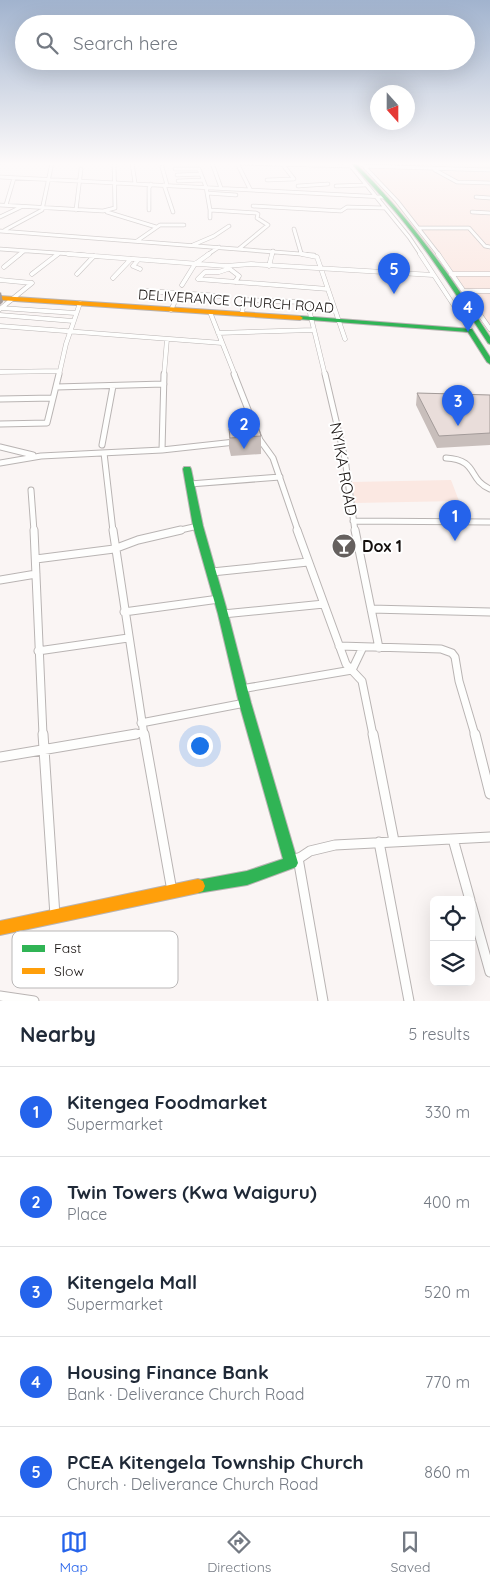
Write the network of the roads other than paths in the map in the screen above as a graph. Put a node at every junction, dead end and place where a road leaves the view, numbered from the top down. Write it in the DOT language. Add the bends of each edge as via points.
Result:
graph roads {
  1 [pos="16,210"];
  2 [pos="41,210"];
  3 [pos="71,210"];
  4 [pos="76,210"];
  5 [pos="108,210"];
  6 [pos="116,210"];
  7 [pos="210,210"];
  8 [pos="318,210"];
  9 [pos="343,210"];
  10 [pos="387,210"];
  11 [pos="393,210"];
  12 [pos="405,210"];
  13 [pos="103,211"];
  14 [pos="236,211"];
  15 [pos="472,212"];
  16 [pos="490,212"];
  17 [pos="122,214"];
  18 [pos="0,218"];
  19 [pos="210,218"];
  20 [pos="232,218"];
  21 [pos="184,225"];
  22 [pos="229,226"];
  23 [pos="156,227"];
  24 [pos="418,228"];
  25 [pos="294,229"];
  26 [pos="2,231"];
  27 [pos="137,241"];
  28 [pos="193,245"];
  29 [pos="218,247"];
  30 [pos="240,248"];
  31 [pos="490,248"];
  32 [pos="0,249"];
  33 [pos="24,251"];
  34 [pos="273,251"];
  35 [pos="300,253"];
  36 [pos="58,254"];
  37 [pos="94,256"];
  38 [pos="131,259"];
  39 [pos="138,260"];
  40 [pos="195,264"];
  41 [pos="269,266"];
  42 [pos="4,267"];
  43 [pos="227,267"];
  44 [pos="140,268"];
  45 [pos="321,269"];
  46 [pos="32,274"];
  47 [pos="77,274"];
  48 [pos="451,274"];
  49 [pos="490,274"];
  50 [pos="433,275"];
  51 [pos="113,278"];
  52 [pos="186,278"];
  53 [pos="198,279"];
  54 [pos="0,280"];
  55 [pos="234,282"];
  56 [pos="182,285"];
  57 [pos="328,289"];
  58 [pos="145,291"];
  59 [pos="465,291"];
  60 [pos="490,291"];
  61 [pos="179,293"];
  62 [pos="220,296"];
  63 [pos="0,298"];
  64 [pos="11,298"];
  65 [pos="80,303"];
  66 [pos="1,308"];
  67 [pos="171,310"];
  68 [pos="46,311"];
  69 [pos="210,312"];
  70 [pos="76,313"];
  71 [pos="242,314"];
  72 [pos="0,315"];
  73 [pos="37,318"];
  74 [pos="311,320"];
  75 [pos="73,321"];
  76 [pos="340,322"];
  77 [pos="0,326"];
  78 [pos="71,330"];
  79 [pos="313,330"];
  80 [pos="470,330"];
  81 [pos="488,331"];
  82 [pos="218,333"];
  83 [pos="167,339"];
  84 [pos="345,339"];
  85 [pos="490,342"];
  86 [pos="222,343"];
  87 [pos="490,362"];
  88 [pos="60,371"];
  89 [pos="0,372"];
  90 [pos="164,384"];
  91 [pos="113,386"];
  92 [pos="56,387"];
  93 [pos="53,398"];
  94 [pos="0,399"];
  95 [pos="0,424"];
  96 [pos="260,440"];
  97 [pos="250,441"];
  98 [pos="240,442"];
  99 [pos="0,447"];
  100 [pos="103,449"];
  101 [pos="162,450"];
  102 [pos="41,456"];
  103 [pos="446,458"];
  104 [pos="0,463"];
  105 [pos="187,469"];
  106 [pos="280,477"];
  107 [pos="190,484"];
  108 [pos="490,489"];
  109 [pos="31,490"];
  110 [pos="353,521"];
  111 [pos="490,522"];
  112 [pos="198,526"];
  113 [pos="114,549"];
  114 [pos="36,559"];
  115 [pos="308,562"];
  116 [pos="212,572"];
  117 [pos="36,574"];
  118 [pos="0,580"];
  119 [pos="219,599"];
  120 [pos="324,604"];
  121 [pos="371,609"];
  122 [pos="124,612"];
  123 [pos="490,612"];
  124 [pos="224,614"];
  125 [pos="128,638"];
  126 [pos="339,646"];
  127 [pos="363,647"];
  128 [pos="379,648"];
  129 [pos="38,651"];
  130 [pos="352,670"];
  131 [pos="242,689"];
  132 [pos="245,703"];
  133 [pos="141,723"];
  134 [pos="142,733"];
  135 [pos="44,749"];
  136 [pos="0,757"];
  137 [pos="490,794"];
  138 [pos="490,837"];
  139 [pos="453,839"];
  140 [pos="394,841"];
  141 [pos="379,842"];
  142 [pos="294,861"];
  143 [pos="172,891"];
  144 [pos="469,896"];
  145 [pos="54,916"];
  146 [pos="475,918"];
  147 [pos="0,928"];
  148 [pos="490,972"];
  149 [pos="0,996"];
  150 [pos="34,1001"];
  151 [pos="38,1001"];
  152 [pos="322,1001"];
  153 [pos="409,1001"];
  1 -- 18 [label="street"];
  2 -- 26 [label="street"];
  3 -- 4 [label="street"];
  4 -- 13 [label="street"];
  5 -- 13 [label="street"];
  6 -- 17 [label="street"];
  7 -- 14 [label="street"];
  7 -- 19 [label="street"];
  8 -- 9 [label="street"];
  10 -- 50 [label="street"];
  11 -- 81 [label="main road" via="433,255"];
  12 -- 24 [label="street"];
  13 -- 17 [label="street"];
  14 -- 20 [label="street"];
  14 -- 30 [label="street" via="258,213 257,218 268,226"];
  15 -- 16 [label="street"];
  17 -- 23 [label="street"];
  21 -- 23 [label="street" via="162,224"];
  22 -- 28 [label="street"];
  23 -- 27 [label="street"];
  24 -- 31 [label="street" via="469,228"];
  24 -- 48 [label="street"];
  25 -- 35 [label="street"];
  26 -- 27 [label="street"];
  27 -- 28 [label="street"];
  28 -- 29 [label="street"];
  29 -- 30 [label="street"];
  29 -- 40 [label="street"];
  30 -- 34 [label="street"];
  32 -- 33 [label="street"];
  33 -- 36 [label="street"];
  33 -- 42 [label="street"];
  34 -- 35 [label="street"];
  34 -- 41 [label="street"];
  35 -- 45 [label="street" via="316,256"];
  36 -- 37 [label="street"];
  36 -- 46 [label="street"];
  37 -- 38 [label="street"];
  37 -- 47 [label="street"];
  38 -- 39 [label="street"];
  38 -- 51 [label="street"];
  39 -- 40 [label="street"];
  39 -- 44 [label="street" via="133,266"];
  40 -- 43 [label="street"];
  40 -- 52 [label="street"];
  41 -- 43 [label="street" via="244,264"];
  41 -- 45 [label="street"];
  43 -- 53 [label="street" via="219,272 205,272"];
  43 -- 55 [label="street" via="239,276"];
  45 -- 50 [label="street"];
  45 -- 57 [label="street"];
  48 -- 49 [label="street"];
  48 -- 59 [label="street"];
  50 -- 80 [label="street"];
  52 -- 53 [label="street"];
  52 -- 56 [label="street"];
  53 -- 55 [label="street"];
  54 -- 64 [label="street" via="32,283"];
  55 -- 57 [label="street"];
  57 -- 76 [label="street"];
  58 -- 61 [label="street"];
  59 -- 60 [label="street"];
  59 -- 81 [label="street"];
  61 -- 62 [label="street"];
  61 -- 67 [label="street"];
  63 -- 64 [label="main road, DELIVERANCE CHURCH ROAD"];
  64 -- 65 [label="main road, DELIVERANCE CHURCH ROAD"];
  64 -- 66 [label="street"];
  65 -- 67 [label="main road, DELIVERANCE CHURCH ROAD"];
  65 -- 70 [label="street"];
  66 -- 68 [label="street"];
  67 -- 69 [label="main road, DELIVERANCE CHURCH ROAD"];
  68 -- 70 [label="street"];
  68 -- 73 [label="street"];
  69 -- 71 [label="main road, DELIVERANCE CHURCH ROAD"];
  69 -- 82 [label="street"];
  70 -- 75 [label="street"];
  71 -- 74 [label="main road, DELIVERANCE CHURCH ROAD"];
  71 -- 74 [label="street" via="244,300 301,302 308,305"];
  72 -- 73 [label="street"];
  73 -- 75 [label="street"];
  74 -- 76 [label="main road, DELIVERANCE CHURCH ROAD"];
  74 -- 79 [label="street, NYIKA ROAD"];
  75 -- 78 [label="street"];
  76 -- 80 [label="main road, DELIVERANCE CHURCH ROAD"];
  76 -- 84 [label="street"];
  77 -- 78 [label="street"];
  78 -- 83 [label="street"];
  78 -- 88 [label="street"];
  79 -- 82 [label="street"];
  79 -- 110 [label="street, NYIKA ROAD" via="345,459"];
  80 -- 87 [label="main road"];
  81 -- 85 [label="main road"];
  82 -- 86 [label="street"];
  83 -- 86 [label="street"];
  83 -- 90 [label="street"];
  86 -- 96 [label="street"];
  88 -- 89 [label="street"];
  88 -- 92 [label="street"];
  90 -- 91 [label="street"];
  90 -- 101 [label="street"];
  91 -- 92 [label="street"];
  91 -- 100 [label="street"];
  92 -- 93 [label="street"];
  93 -- 94 [label="street"];
  93 -- 95 [label="street" via="46,423"];
  96 -- 97 [label="street"];
  96 -- 106 [label="street" via="273,458"];
  98 -- 101 [label="street"];
  99 -- 102 [label="street"];
  100 -- 101 [label="street"];
  100 -- 102 [label="street"];
  100 -- 113 [label="street"];
  102 -- 104 [label="street"];
  103 -- 108 [label="street" via="462,459 469,464 478,481"];
  105 -- 107 [label="main road"];
  106 -- 107 [label="street"];
  106 -- 115 [label="street"];
  107 -- 112 [label="main road"];
  109 -- 114 [label="street"];
  110 -- 111 [label="street"];
  110 -- 121 [label="street, NYIKA ROAD"];
  112 -- 113 [label="street"];
  112 -- 116 [label="main road"];
  113 -- 114 [label="street"];
  113 -- 122 [label="street"];
  114 -- 117 [label="street"];
  115 -- 116 [label="street"];
  115 -- 120 [label="street"];
  116 -- 119 [label="main road"];
  117 -- 118 [label="street"];
  117 -- 129 [label="street"];
  119 -- 122 [label="street"];
  119 -- 124 [label="main road"];
  120 -- 124 [label="street"];
  120 -- 126 [label="street"];
  121 -- 123 [label="street"];
  121 -- 128 [label="street, NYIKA ROAD"];
  122 -- 125 [label="street"];
  124 -- 131 [label="main road"];
  125 -- 129 [label="street"];
  125 -- 133 [label="street"];
  126 -- 127 [label="street"];
  126 -- 130 [label="street"];
  127 -- 128 [label="street"];
  127 -- 130 [label="street"];
  128 -- 137 [label="street" via="440,649 452,653"];
  129 -- 135 [label="street"];
  130 -- 131 [label="street"];
  130 -- 140 [label="street" via="362,682"];
  131 -- 132 [label="main road"];
  132 -- 133 [label="street"];
  132 -- 142 [label="main road"];
  133 -- 134 [label="street"];
  134 -- 135 [label="street"];
  134 -- 143 [label="street"];
  135 -- 136 [label="street"];
  135 -- 145 [label="street"];
  138 -- 139 [label="street"];
  139 -- 140 [label="street"];
  139 -- 144 [label="street"];
  140 -- 141 [label="street"];
  141 -- 142 [label="street" via="335,845 310,851"];
  141 -- 153 [label="street"];
  142 -- 143 [label="main road" via="277,870 253,876"];
  142 -- 152 [label="street" via="311,924"];
  143 -- 145 [label="main road"];
  145 -- 147 [label="main road"];
  146 -- 148 [label="street"];
  149 -- 150 [label="street"];
  150 -- 151 [label="street"];
}
